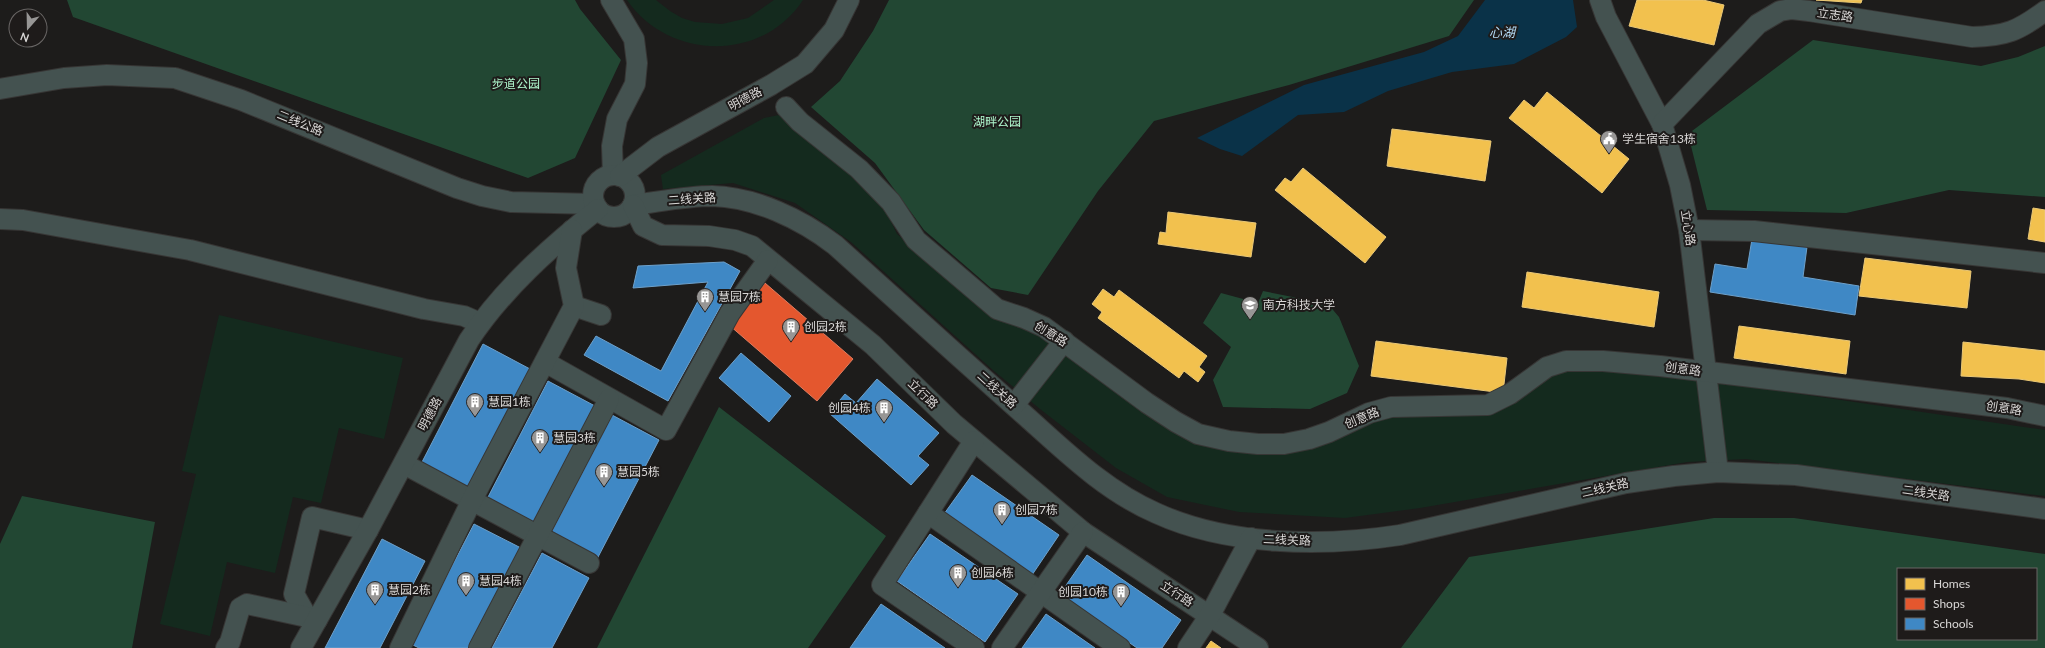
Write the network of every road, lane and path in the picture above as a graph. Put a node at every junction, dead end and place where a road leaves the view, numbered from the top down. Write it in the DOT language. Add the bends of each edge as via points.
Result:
graph roads {
  1 [pos="611,0"];
  2 [pos="849,0"];
  3 [pos="1600,0"];
  4 [pos="2045,11"];
  5 [pos="0,90"];
  6 [pos="786,107"];
  7 [pos="1662,124"];
  8 [pos="617,176"];
  9 [pos="633,205"];
  10 [pos="596,207"];
  11 [pos="0,219"];
  12 [pos="572,230"];
  13 [pos="1689,230"];
  14 [pos="768,260"];
  15 [pos="2045,263"];
  16 [pos="574,306"];
  17 [pos="600,315"];
  18 [pos="480,323"];
  19 [pos="1064,341"];
  20 [pos="545,362"];
  21 [pos="1705,373"];
  22 [pos="609,398"];
  23 [pos="1014,405"];
  24 [pos="2045,416"];
  25 [pos="974,441"];
  26 [pos="404,464"];
  27 [pos="1718,472"];
  28 [pos="472,500"];
  29 [pos="2045,509"];
  30 [pos="928,513"];
  31 [pos="368,530"];
  32 [pos="1083,532"];
  33 [pos="537,535"];
  34 [pos="1251,538"];
  35 [pos="588,563"];
  36 [pos="1042,592"];
  37 [pos="294,594"];
  38 [pos="272,609"];
  39 [pos="1210,615"];
  40 [pos="312,618"];
  41 [pos="226,648"];
  42 [pos="301,648"];
  43 [pos="400,648"];
  44 [pos="479,648"];
  45 [pos="974,648"];
  46 [pos="1002,648"];
  47 [pos="1120,648"];
  48 [pos="1188,648"];
  49 [pos="1258,648"];
  1 -- 8 [label="street" via="634,39 637,63 635,84 617,118 612,146"];
  2 -- 8 [label="street, 明德路" via="834,30 805,64 658,148"];
  3 -- 7 [label="street, 立心路" via="1606,17"];
  4 -- 7 [label="street, 立志路" via="2026,26 1999,36 1972,37 1817,12 1780,11 1758,24"];
  5 -- 10 [label="street, 二线公路" via="64,78 107,75 175,78 241,100 482,196 522,203"];
  6 -- 19 [label="street, 创意路" via="800,122 859,169 891,202 916,240 997,309 1037,324"];
  7 -- 13 [label="street, 立心路" via="1680,185"];
  8 -- 9 [label="street" via="625,179 633,189"];
  8 -- 10 [label="street" via="601,180 596,185 593,197"];
  9 -- 10 [label="street" via="627,212 616,217 608,216"];
  9 -- 14 [label="street, 立行路" via="643,226 662,235 709,236 735,240 752,246"];
  9 -- 23 [label="street, 二线关路" via="720,196 756,204 796,221 834,245"];
  10 -- 12 [label="street, 明德路"];
  11 -- 18 [label="street" via="23,220 190,250 424,309 464,316"];
  12 -- 16 [label="street" via="566,268"];
  12 -- 18 [label="street, 明德路" via="499,300"];
  13 -- 15 [label="street" via="1754,231"];
  13 -- 21 [label="street, 立心路"];
  14 -- 22 [label="street" via="730,313 666,430"];
  14 -- 25 [label="street, 立行路" via="872,345"];
  16 -- 17 [label="street"];
  16 -- 20 [label="street"];
  18 -- 26 [label="street, 明德路"];
  19 -- 21 [label="street, 创意路" via="1147,403 1198,434 1258,444 1284,444 1308,439 1369,413 1391,407 1488,405 1510,394 1547,367 1566,361 1603,361"];
  19 -- 23 [label="street"];
  20 -- 22 [label="street"];
  20 -- 28 [label="street"];
  21 -- 24 [label="street, 创意路" via="2007,408"];
  21 -- 27 [label="street, 立心路"];
  22 -- 33 [label="street"];
  23 -- 34 [label="street, 二线关路" via="1091,473 1131,501 1186,524"];
  25 -- 30 [label="street"];
  25 -- 32 [label="street, 立行路"];
  26 -- 28 [label="street"];
  26 -- 31 [label="street, 明德路"];
  27 -- 29 [label="street, 二线关路" via="1796,475"];
  27 -- 34 [label="street, 二线关路" via="1626,484 1400,536 1325,541"];
  28 -- 33 [label="street"];
  28 -- 43 [label="street"];
  30 -- 36 [label="street"];
  30 -- 45 [label="street" via="882,585"];
  31 -- 37 [label="street" via="312,517"];
  31 -- 40 [label="street, 明德路"];
  32 -- 36 [label="street"];
  32 -- 39 [label="street, 立行路"];
  33 -- 35 [label="street"];
  33 -- 44 [label="street"];
  34 -- 39 [label="street"];
  36 -- 46 [label="street"];
  36 -- 47 [label="street"];
  37 -- 38 [label="street"];
  37 -- 40 [label="street"];
  38 -- 40 [label="street"];
  38 -- 41 [label="street" via="247,604 240,608"];
  39 -- 48 [label="street"];
  39 -- 49 [label="street, 立行路"];
  40 -- 42 [label="street, 明德路"];
}
